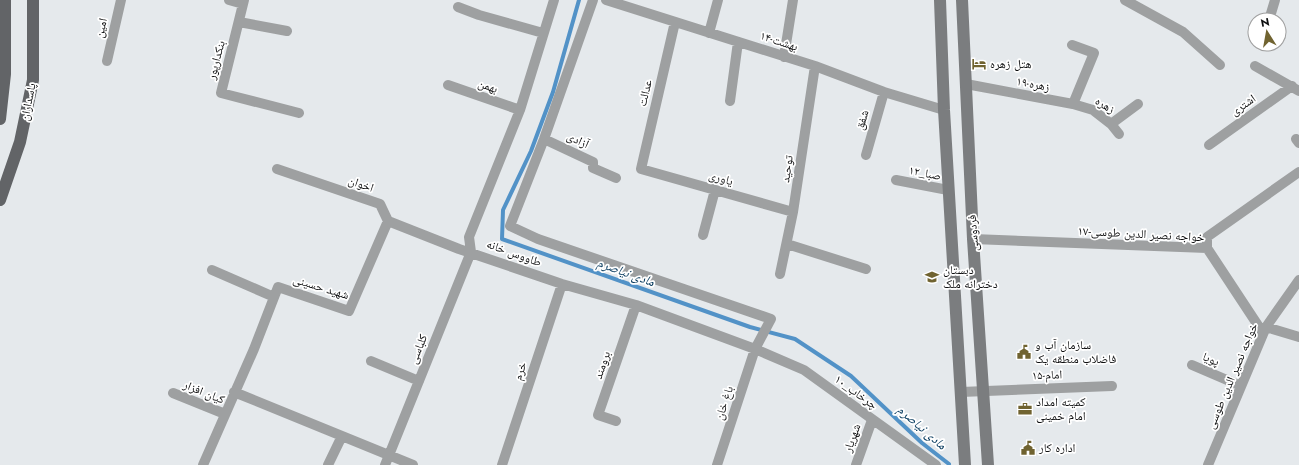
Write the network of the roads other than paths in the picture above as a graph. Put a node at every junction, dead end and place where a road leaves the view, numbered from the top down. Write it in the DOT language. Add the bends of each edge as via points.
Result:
graph roads {
  1 [pos="5,0"];
  2 [pos="33,0"];
  3 [pos="121,0"];
  4 [pos="229,0"];
  5 [pos="554,0"];
  6 [pos="593,0"];
  7 [pos="606,0"];
  8 [pos="718,0"];
  9 [pos="793,0"];
  10 [pos="939,0"];
  11 [pos="962,0"];
  12 [pos="1125,0"];
  13 [pos="1275,0"];
  14 [pos="244,2"];
  15 [pos="458,7"];
  16 [pos="1271,12"];
  17 [pos="239,22"];
  18 [pos="675,22"];
  19 [pos="287,31"];
  20 [pos="709,33"];
  21 [pos="543,34"];
  22 [pos="738,42"];
  23 [pos="1072,44"];
  24 [pos="784,56"];
  25 [pos="107,61"];
  26 [pos="1220,65"];
  27 [pos="815,66"];
  28 [pos="1255,66"];
  29 [pos="966,84"];
  30 [pos="448,85"];
  31 [pos="1295,89"];
  32 [pos="884,92"];
  33 [pos="730,101"];
  34 [pos="1073,104"];
  35 [pos="1138,104"];
  36 [pos="520,110"];
  37 [pos="944,110"];
  38 [pos="300,114"];
  39 [pos="0,119"];
  40 [pos="1111,124"];
  41 [pos="1119,134"];
  42 [pos="544,139"];
  43 [pos="1209,145"];
  44 [pos="866,155"];
  45 [pos="277,168"];
  46 [pos="641,169"];
  47 [pos="1299,172"];
  48 [pos="616,178"];
  49 [pos="896,180"];
  50 [pos="715,190"];
  51 [pos="948,190"];
  52 [pos="0,200"];
  53 [pos="793,212"];
  54 [pos="388,221"];
  55 [pos="703,235"];
  56 [pos="973,239"];
  57 [pos="951,240"];
  58 [pos="786,244"];
  59 [pos="1207,248"];
  60 [pos="471,252"];
  61 [pos="866,269"];
  62 [pos="212,270"];
  63 [pos="780,274"];
  64 [pos="1299,280"];
  65 [pos="562,284"];
  66 [pos="274,297"];
  67 [pos="636,305"];
  68 [pos="1265,330"];
  69 [pos="1299,337"];
  70 [pos="755,349"];
  71 [pos="371,361"];
  72 [pos="1192,365"];
  73 [pos="419,381"];
  74 [pos="1112,386"];
  75 [pos="1241,386"];
  76 [pos="983,391"];
  77 [pos="234,392"];
  78 [pos="961,392"];
  79 [pos="173,393"];
  80 [pos="225,414"];
  81 [pos="872,420"];
  82 [pos="616,422"];
  83 [pos="342,436"];
  84 [pos="387,460"];
  85 [pos="203,465"];
  86 [pos="328,465"];
  87 [pos="413,465"];
  88 [pos="502,465"];
  89 [pos="717,465"];
  90 [pos="856,465"];
  91 [pos="936,465"];
  92 [pos="965,465"];
  93 [pos="988,465"];
  94 [pos="1208,465"];
  1 -- 39 [label="main road, پاسداران" via="5,74"];
  2 -- 52 [label="main road, پاسداران" via="33,80 20,142"];
  3 -- 25 [label="street, امین"];
  4 -- 14 [label="street"];
  5 -- 21 [label="street, طاووس خانه"];
  6 -- 42 [label="street"];
  7 -- 18 [label="street, ۱۴-بهشت"];
  8 -- 20 [label="street"];
  9 -- 24 [label="street"];
  10 -- 37 [label="main road, فردوسی"];
  11 -- 29 [label="main road, فردوسی"];
  12 -- 26 [label="street" via="1183,32"];
  13 -- 16 [label="street"];
  14 -- 17 [label="street, بنکدارپور"];
  15 -- 21 [label="street"];
  17 -- 19 [label="street"];
  17 -- 38 [label="street, بنکدارپور" via="220,93"];
  18 -- 20 [label="street, ۱۴-بهشت"];
  18 -- 46 [label="street, عدالت"];
  20 -- 22 [label="street, ۱۴-بهشت"];
  21 -- 36 [label="street, طاووس خانه"];
  22 -- 24 [label="street, ۱۴-بهشت"];
  22 -- 33 [label="street"];
  23 -- 34 [label="street" via="1094,53"];
  24 -- 27 [label="street, ۱۴-بهشت"];
  27 -- 32 [label="street, ۱۴-بهشت"];
  27 -- 53 [label="street, توحید"];
  28 -- 31 [label="street"];
  29 -- 34 [label="street, ۱۹-زهره"];
  29 -- 56 [label="main road, فردوسی"];
  30 -- 36 [label="street, بهمن"];
  31 -- 43 [label="street, اشتری"];
  32 -- 37 [label="street, ۱۴-بهشت"];
  32 -- 44 [label="street, شفق"];
  34 -- 40 [label="street, زهره" via="1093,110"];
  35 -- 40 [label="street"];
  36 -- 60 [label="street, طاووس خانه" via="469,237"];
  37 -- 51 [label="main road, فردوسی"];
  40 -- 41 [label="street, زهره"];
  42 -- 48 [label="street, آزادی" via="594,162 593,168"];
  42 -- 70 [label="street, باغ خان" via="510,226 538,239 771,319"];
  45 -- 54 [label="street, اخوان" via="380,204"];
  46 -- 50 [label="street, یاوری"];
  47 -- 59 [label="street" via="1207,237"];
  49 -- 51 [label="street, ۱۲_صبا"];
  50 -- 53 [label="street, یاوری"];
  50 -- 55 [label="street"];
  51 -- 57 [label="main road, فردوسی"];
  53 -- 58 [label="street, توحید"];
  54 -- 60 [label="street"];
  54 -- 66 [label="street, شهید حسینی" via="349,312 278,287"];
  56 -- 57 [label="main road"];
  56 -- 59 [label="street, ۱۷-خواجه نصیر الدین طوسی"];
  56 -- 76 [label="main road, فردوسی"];
  57 -- 78 [label="main road, فردوسی"];
  58 -- 61 [label="street"];
  58 -- 63 [label="street, توحید"];
  59 -- 68 [label="street, ۱۷-خواجه نصیر الدین طوسی"];
  60 -- 65 [label="street, طاووس خانه"];
  60 -- 73 [label="street, کلباسی"];
  62 -- 66 [label="street"];
  64 -- 68 [label="street, خواجه نصیر الدین طوسی"];
  65 -- 67 [label="street, طاووس خانه"];
  65 -- 88 [label="street, خرم"];
  66 -- 77 [label="street"];
  67 -- 70 [label="street, طاووس خانه"];
  67 -- 82 [label="street, برومند" via="598,415"];
  68 -- 69 [label="street"];
  68 -- 75 [label="street, خواجه نصیر الدین طوسی"];
  70 -- 81 [label="street, ۱۰_چرخاب" via="804,370"];
  70 -- 89 [label="street, باغ خان"];
  71 -- 73 [label="street"];
  72 -- 75 [label="street, پویا"];
  73 -- 84 [label="street, کلباسی"];
  74 -- 76 [label="street, ۱۵-امام"];
  75 -- 94 [label="street, خواجه نصیر الدین طوسی"];
  76 -- 78 [label="street, ۱۵-امام"];
  76 -- 93 [label="main road, فردوسی"];
  77 -- 80 [label="street"];
  77 -- 83 [label="street"];
  78 -- 92 [label="main road, فردوسی"];
  79 -- 80 [label="street, کیان افزار"];
  80 -- 85 [label="street"];
  81 -- 90 [label="street, شهریار"];
  81 -- 91 [label="street, ۱۰_چرخاب"];
  83 -- 84 [label="street"];
  83 -- 86 [label="street"];
  84 -- 87 [label="street"];
}
